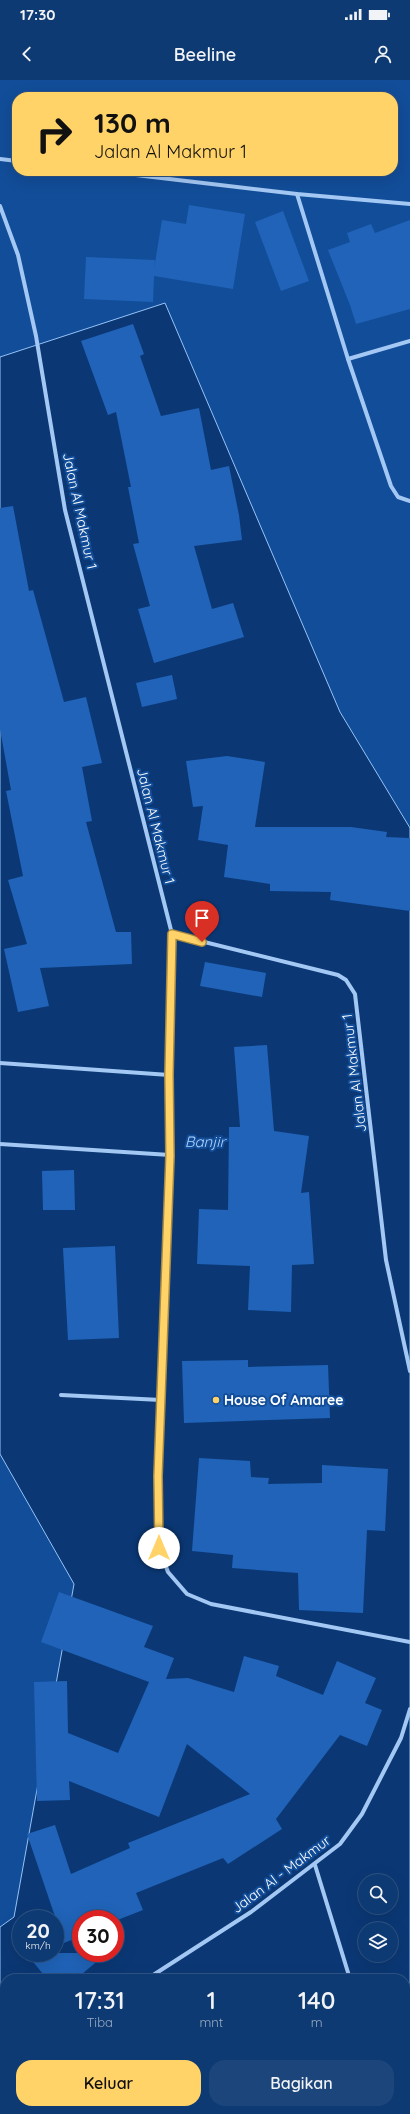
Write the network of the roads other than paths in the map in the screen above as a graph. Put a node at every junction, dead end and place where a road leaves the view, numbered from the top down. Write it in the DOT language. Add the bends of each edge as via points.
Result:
graph roads {
  1 [pos="0,159"];
  2 [pos="12,160"];
  3 [pos="144,176"];
  4 [pos="297,194"];
  5 [pos="410,204"];
  6 [pos="0,206"];
  7 [pos="410,341"];
  8 [pos="348,358"];
  9 [pos="410,501"];
  10 [pos="172,934"];
  11 [pos="0,1064"];
  12 [pos="169,1075"];
  13 [pos="0,1144"];
  14 [pos="170,1156"];
  15 [pos="410,1371"];
  16 [pos="61,1395"];
  17 [pos="161,1400"];
  18 [pos="410,1642"];
  19 [pos="410,1709"];
  20 [pos="315,1865"];
  21 [pos="155,1974"];
  22 [pos="348,1974"];
  1 -- 2 [label="street"];
  3 -- 4 [label="street"];
  4 -- 5 [label="street"];
  4 -- 8 [label="street"];
  6 -- 10 [label="street, Jalan Al Makmur 1" via="18,256 36,336 66,510"];
  7 -- 8 [label="street"];
  8 -- 9 [label="street" via="391,486 398,497"];
  10 -- 12 [label="street"];
  10 -- 15 [label="street, Jalan Al Makmur 1" via="338,975 346,980 355,994 386,1260"];
  11 -- 12 [label="street"];
  12 -- 14 [label="street"];
  13 -- 14 [label="street"];
  14 -- 17 [label="street"];
  16 -- 17 [label="street"];
  17 -- 18 [label="street" via="159,1548 168,1572 187,1594 211,1604"];
  19 -- 20 [label="street, Jalan Al - Makmur" via="401,1738 362,1814 340,1844"];
  20 -- 21 [label="street, Jalan Al - Makmur" via="251,1912"];
  20 -- 22 [label="street"];
}
